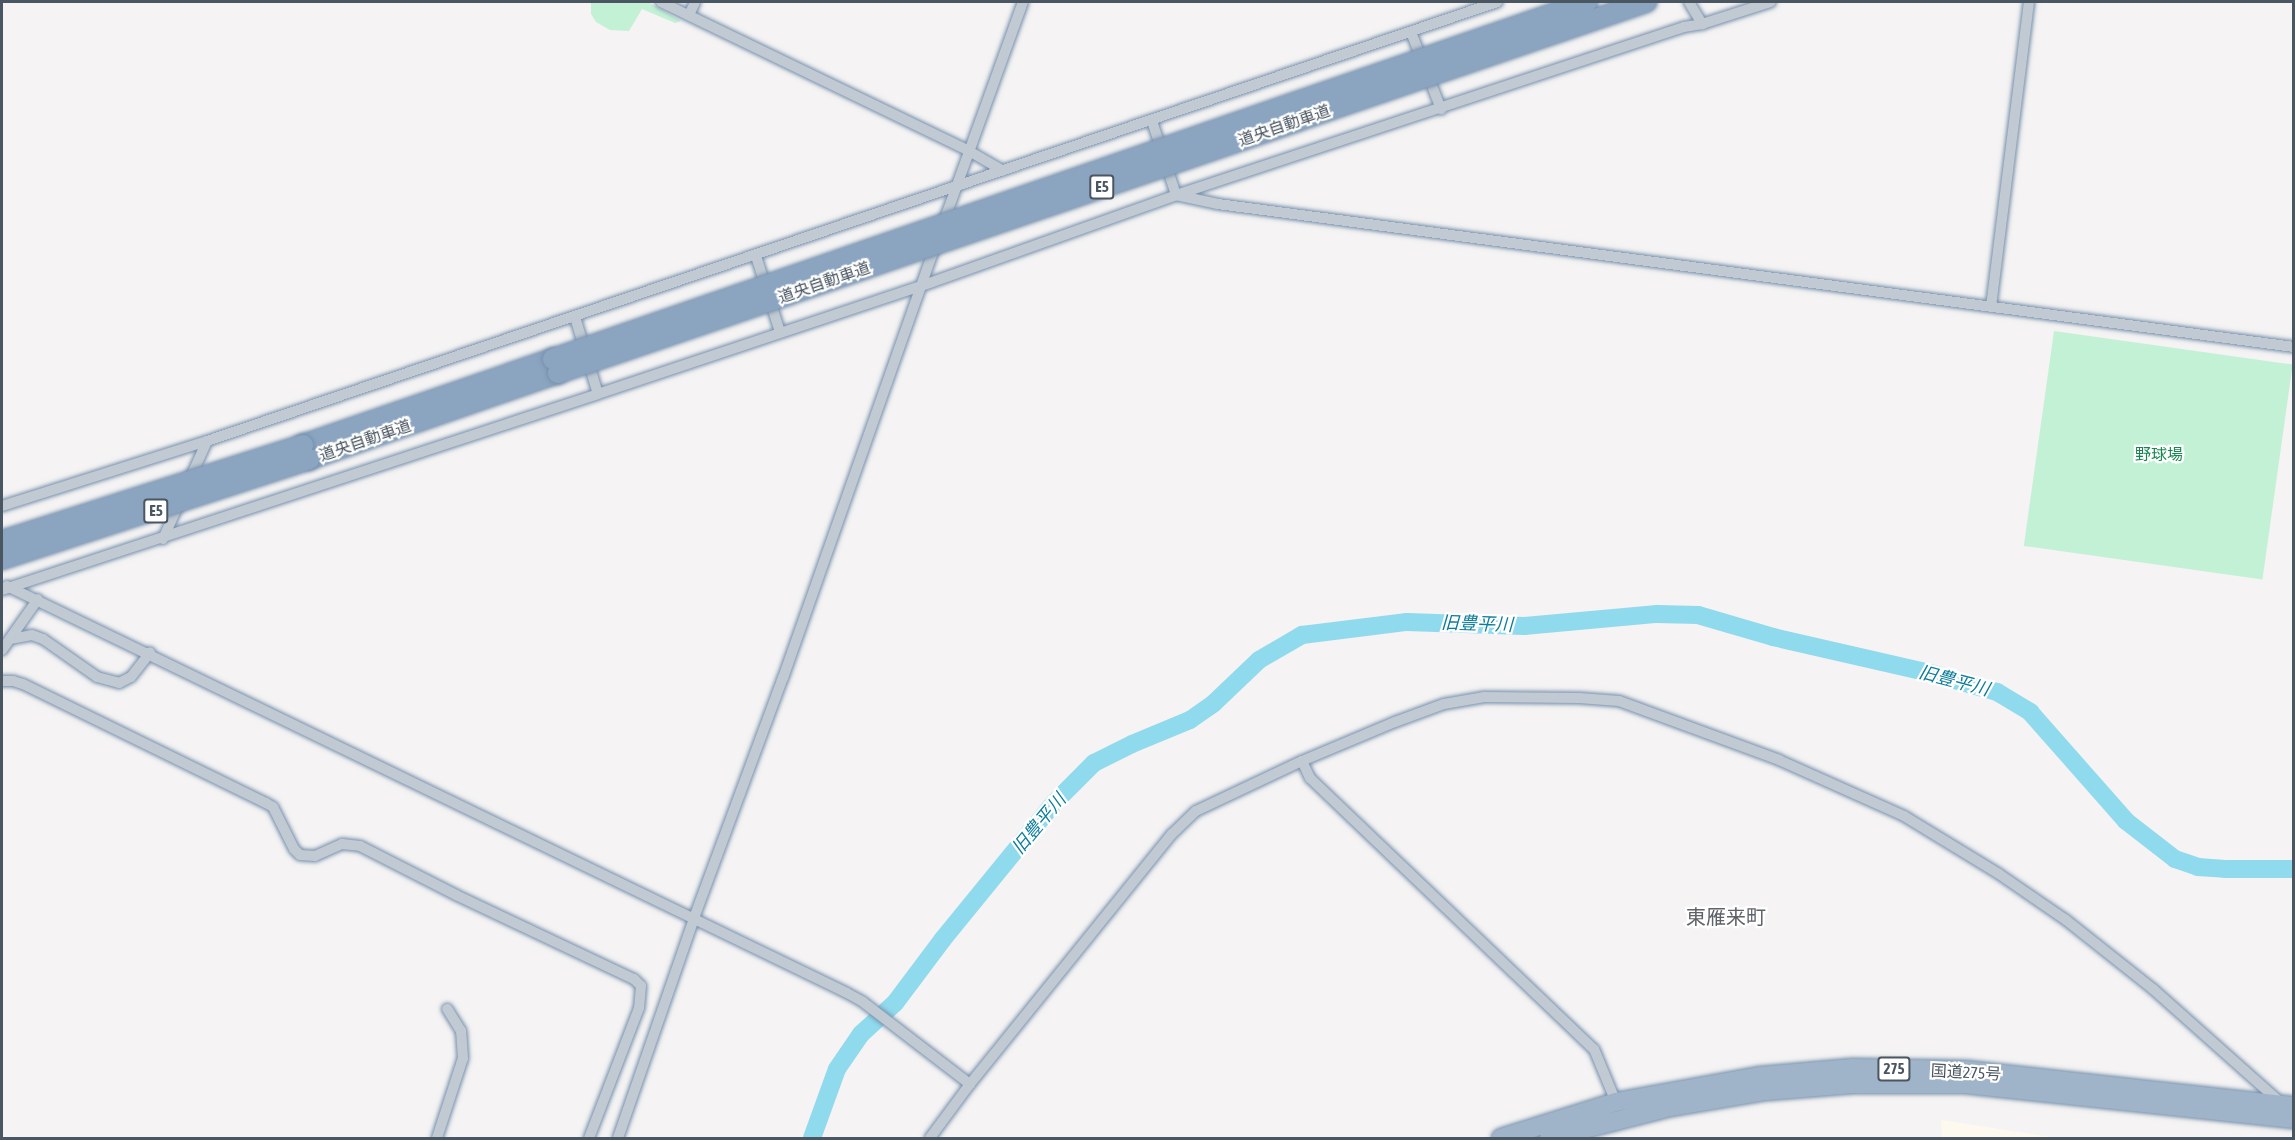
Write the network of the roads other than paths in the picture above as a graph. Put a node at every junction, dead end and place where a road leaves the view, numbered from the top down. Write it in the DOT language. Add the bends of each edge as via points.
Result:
graph roads {
  1 [pos="661,2"];
  2 [pos="695,2"];
  3 [pos="1023,2"];
  4 [pos="1497,2"];
  5 [pos="1587,2"];
  6 [pos="1646,2"];
  7 [pos="1689,2"];
  8 [pos="1771,2"];
  9 [pos="2029,2"];
  10 [pos="689,15"];
  11 [pos="1702,24"];
  12 [pos="1411,32"];
  13 [pos="1441,109"];
  14 [pos="1152,121"];
  15 [pos="969,151"];
  16 [pos="1003,171"];
  17 [pos="956,188"];
  18 [pos="1176,195"];
  19 [pos="756,256"];
  20 [pos="921,286"];
  21 [pos="1990,307"];
  22 [pos="575,317"];
  23 [pos="780,332"];
  24 [pos="2294,347"];
  25 [pos="555,366"];
  26 [pos="598,394"];
  27 [pos="207,441"];
  28 [pos="306,452"];
  29 [pos="2,506"];
  30 [pos="163,539"];
  31 [pos="2,541"];
  32 [pos="2,559"];
  33 [pos="4,587"];
  34 [pos="38,599"];
  35 [pos="10,639"];
  36 [pos="2,650"];
  37 [pos="150,654"];
  38 [pos="2,681"];
  39 [pos="1302,761"];
  40 [pos="694,918"];
  41 [pos="447,1009"];
  42 [pos="970,1084"];
  43 [pos="1616,1102"];
  44 [pos="2290,1116"];
  45 [pos="437,1138"];
  46 [pos="589,1138"];
  47 [pos="618,1138"];
  48 [pos="930,1138"];
  49 [pos="1502,1138"];
  50 [pos="1549,1138"];
  1 -- 10 [label="street"];
  2 -- 10 [label="street"];
  3 -- 15 [label="street"];
  4 -- 12 [label="street"];
  5 -- 25 [label="highway, 道央自動車道 / E5, bridge"];
  6 -- 25 [label="highway, 道央自動車道 / E5, bridge"];
  7 -- 11 [label="street"];
  8 -- 11 [label="street"];
  9 -- 21 [label="street"];
  10 -- 15 [label="street"];
  11 -- 13 [label="street"];
  12 -- 13 [label="street"];
  12 -- 14 [label="street"];
  13 -- 18 [label="street"];
  14 -- 16 [label="street"];
  14 -- 18 [label="street"];
  15 -- 16 [label="street"];
  15 -- 17 [label="street"];
  16 -- 17 [label="street"];
  17 -- 19 [label="street"];
  17 -- 20 [label="street"];
  18 -- 20 [label="street"];
  18 -- 21 [label="street" via="1218,204"];
  19 -- 22 [label="street"];
  19 -- 23 [label="street"];
  20 -- 23 [label="street"];
  20 -- 40 [label="street"];
  21 -- 24 [label="street"];
  22 -- 26 [label="street"];
  22 -- 27 [label="street"];
  23 -- 26 [label="street"];
  25 -- 28 [label="highway, 道央自動車道 / E5"];
  26 -- 30 [label="street"];
  27 -- 29 [label="street"];
  27 -- 30 [label="street"];
  28 -- 31 [label="highway, 道央自動車道 / E5, bridge"];
  28 -- 32 [label="highway, 道央自動車道 / E5, bridge"];
  30 -- 33 [label="street"];
  33 -- 34 [label="street"];
  34 -- 35 [label="street"];
  34 -- 37 [label="street"];
  35 -- 36 [label="street"];
  35 -- 37 [label="street" via="32,635 43,639 97,677 119,682 131,678"];
  37 -- 40 [label="street"];
  38 -- 46 [label="street" via="23,684 266,802 273,807 300,855 315,856 342,844 360,846 634,979 640,986 639,1008"];
  39 -- 42 [label="street" via="1196,811 1172,834"];
  39 -- 43 [label="street" via="1310,778 1594,1048"];
  39 -- 44 [label="street" via="1434,708 1484,697 1619,701 1658,714 1779,760 1904,816 1999,874 2066,920 2153,989"];
  40 -- 42 [label="street" via="863,1002"];
  40 -- 47 [label="street"];
  41 -- 45 [label="street" via="461,1031 463,1058"];
  42 -- 48 [label="street"];
  43 -- 44 [label="highway, 国道275号 / 275" via="1761,1076 1853,1068 1966,1070"];
  43 -- 49 [label="highway, 国道275号 / 275"];
  44 -- 50 [label="highway, 国道275号 / 275" via="1965,1084 1853,1084 1766,1091 1670,1107"];
}
